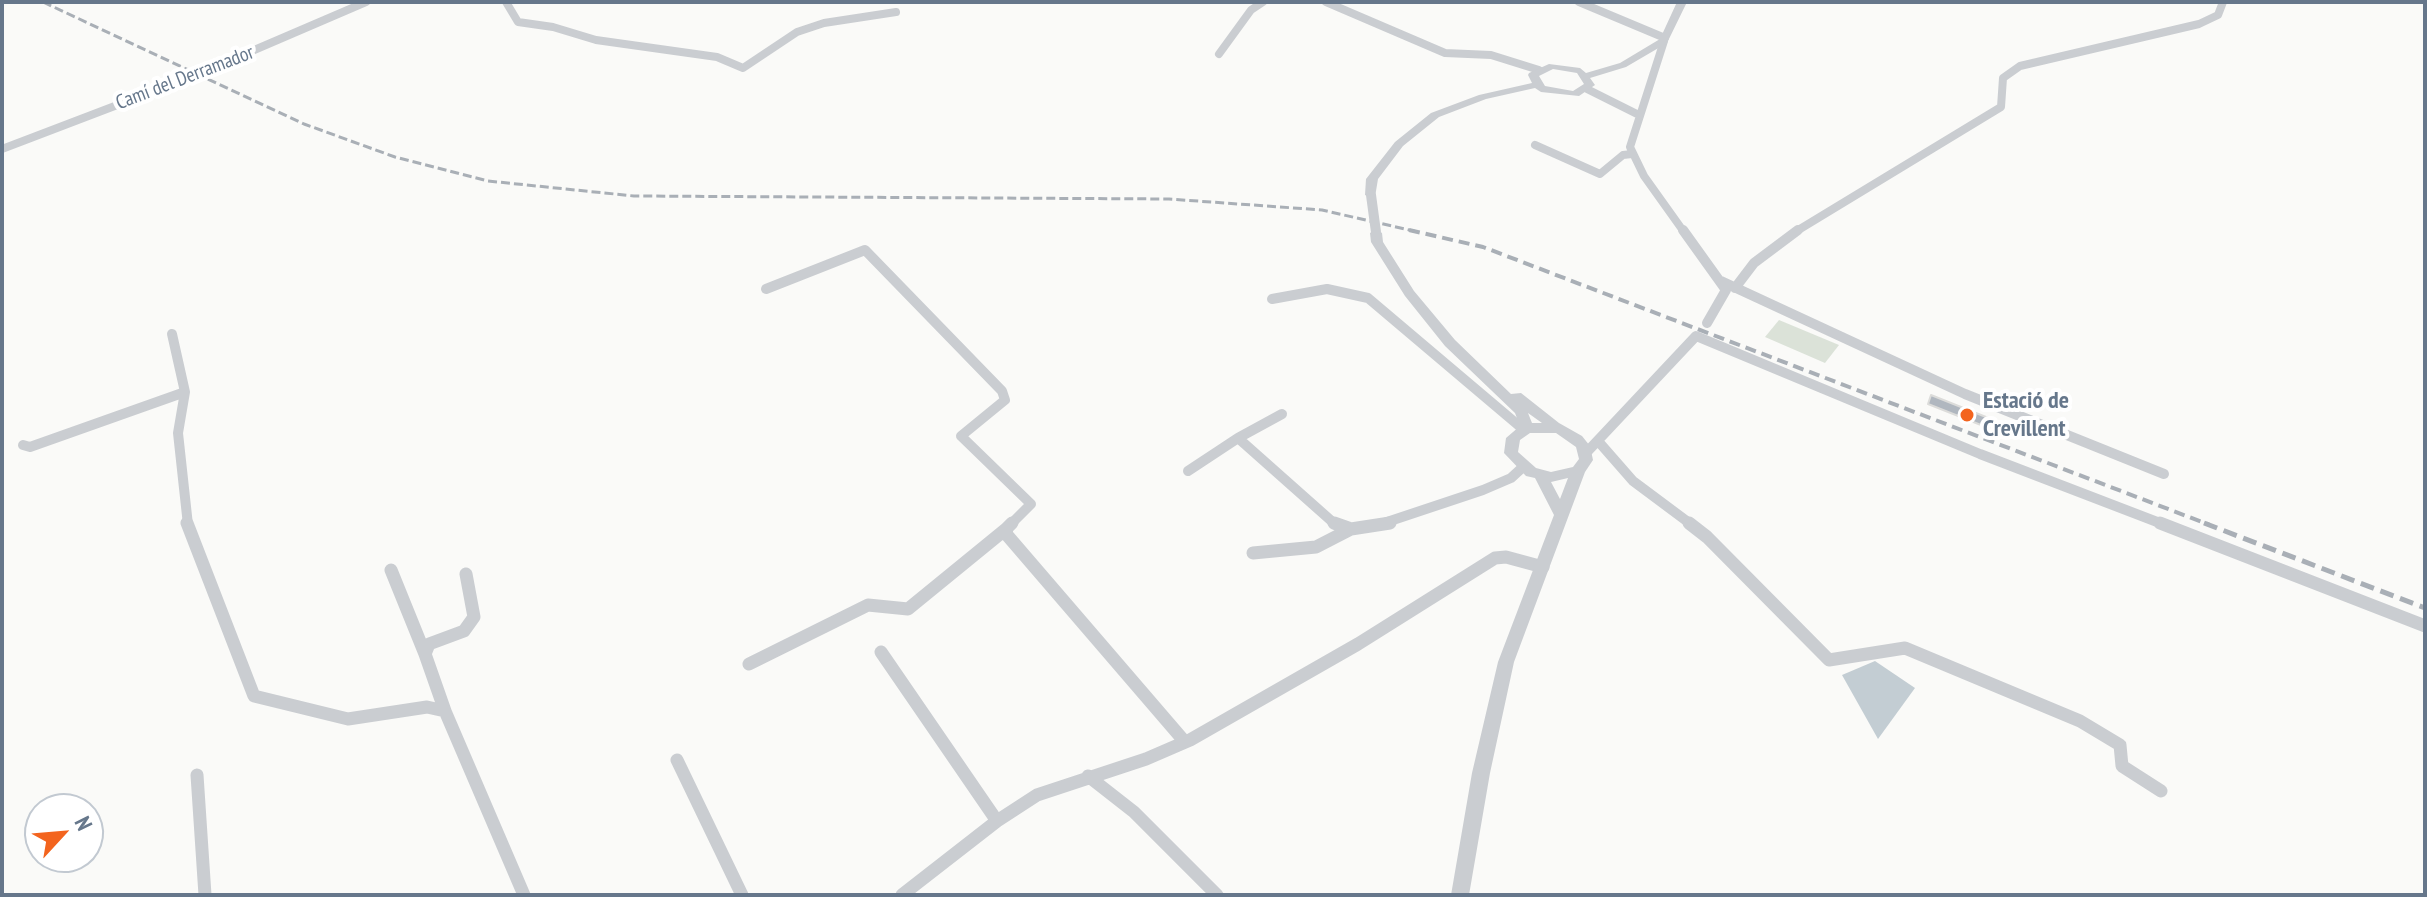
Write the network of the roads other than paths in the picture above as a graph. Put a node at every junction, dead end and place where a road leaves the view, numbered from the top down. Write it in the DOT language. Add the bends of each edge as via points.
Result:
graph roads {
  1 [pos="366,2"];
  2 [pos="506,2"];
  3 [pos="1263,2"];
  4 [pos="1326,2"];
  5 [pos="1579,2"];
  6 [pos="1682,2"];
  7 [pos="2223,2"];
  8 [pos="896,12"];
  9 [pos="1664,40"];
  10 [pos="1219,54"];
  11 [pos="1539,70"];
  12 [pos="1586,76"];
  13 [pos="1536,85"];
  14 [pos="1587,89"];
  15 [pos="1639,115"];
  16 [pos="1535,145"];
  17 [pos="2,149"];
  18 [pos="1632,154"];
  19 [pos="1721,281"];
  20 [pos="1735,288"];
  21 [pos="766,289"];
  22 [pos="1272,299"];
  23 [pos="1707,323"];
  24 [pos="1440,330"];
  25 [pos="172,334"];
  26 [pos="185,392"];
  27 [pos="1282,414"];
  28 [pos="1559,428"];
  29 [pos="1525,429"];
  30 [pos="1238,438"];
  31 [pos="1598,441"];
  32 [pos="23,445"];
  33 [pos="1586,453"];
  34 [pos="1523,467"];
  35 [pos="1188,471"];
  36 [pos="1578,471"];
  37 [pos="2164,474"];
  38 [pos="1541,476"];
  39 [pos="1562,516"];
  40 [pos="1006,529"];
  41 [pos="1351,529"];
  42 [pos="1253,553"];
  43 [pos="1543,567"];
  44 [pos="391,570"];
  45 [pos="466,574"];
  46 [pos="2425,626"];
  47 [pos="881,652"];
  48 [pos="425,654"];
  49 [pos="749,664"];
  50 [pos="445,711"];
  51 [pos="1185,742"];
  52 [pos="677,760"];
  53 [pos="197,775"];
  54 [pos="1088,776"];
  55 [pos="2161,791"];
  56 [pos="997,821"];
  57 [pos="205,895"];
  58 [pos="524,895"];
  59 [pos="742,895"];
  60 [pos="902,895"];
  61 [pos="1217,895"];
  62 [pos="1460,895"];
  1 -- 17 [label="street, Camí del Derramador"];
  2 -- 8 [label="street" via="518,22 596,40 717,57 743,68 797,32"];
  3 -- 10 [label="street"];
  4 -- 11 [label="street" via="1445,53 1491,55"];
  5 -- 9 [label="street"];
  6 -- 9 [label="street"];
  7 -- 20 [label="street" via="2218,15 2199,24 2020,66 2003,78 2001,107 1817,216 1754,263"];
  9 -- 12 [label="street" via="1623,65"];
  9 -- 15 [label="street"];
  11 -- 12 [label="street" via="1561,66"];
  11 -- 13 [label="street" via="1533,75"];
  12 -- 14 [label="street"];
  13 -- 14 [label="street" via="1566,95"];
  13 -- 24 [label="street, bridge" via="1435,115 1399,144 1372,179 1377,242"];
  14 -- 15 [label="street"];
  15 -- 18 [label="street"];
  16 -- 18 [label="street" via="1600,174"];
  18 -- 19 [label="street"];
  19 -- 20 [label="street"];
  19 -- 23 [label="street" via="1726,290"];
  20 -- 37 [label="street" via="1965,394"];
  21 -- 40 [label="street" via="865,250 1002,391 1005,400 961,436 1031,504"];
  22 -- 29 [label="street" via="1327,289 1368,298"];
  24 -- 28 [label="street"];
  24 -- 29 [label="street" via="1521,411"];
  25 -- 26 [label="street"];
  26 -- 32 [label="street" via="30,447"];
  26 -- 50 [label="street" via="178,433 184,516 254,696 348,719 427,707"];
  27 -- 30 [label="street"];
  28 -- 29 [label="street"];
  28 -- 33 [label="street" via="1577,439"];
  29 -- 34 [label="street" via="1510,445"];
  30 -- 35 [label="street"];
  30 -- 41 [label="street" via="1315,509 1337,526"];
  31 -- 33 [label="street"];
  31 -- 46 [label="street" via="1696,336 1980,454"];
  31 -- 55 [label="street" via="1633,481 1707,537 1829,660 1905,648 2080,721 2120,745 2122,766"];
  33 -- 36 [label="street"];
  34 -- 38 [label="street"];
  34 -- 41 [label="street" via="1511,478 1389,524"];
  36 -- 38 [label="street"];
  36 -- 39 [label="street"];
  38 -- 39 [label="street"];
  39 -- 43 [label="street"];
  40 -- 49 [label="street" via="908,609 868,605"];
  40 -- 51 [label="street"];
  41 -- 42 [label="street" via="1316,547"];
  43 -- 51 [label="street" via="1495,558 1358,644"];
  43 -- 62 [label="street" via="1506,662"];
  44 -- 48 [label="street"];
  45 -- 48 [label="street" via="474,617 464,631 429,644"];
  47 -- 56 [label="street"];
  48 -- 50 [label="street"];
  50 -- 58 [label="street"];
  51 -- 54 [label="street"];
  52 -- 59 [label="street"];
  53 -- 57 [label="street"];
  54 -- 56 [label="street" via="1037,795"];
  54 -- 61 [label="street" via="1134,812"];
  56 -- 60 [label="street"];
}
